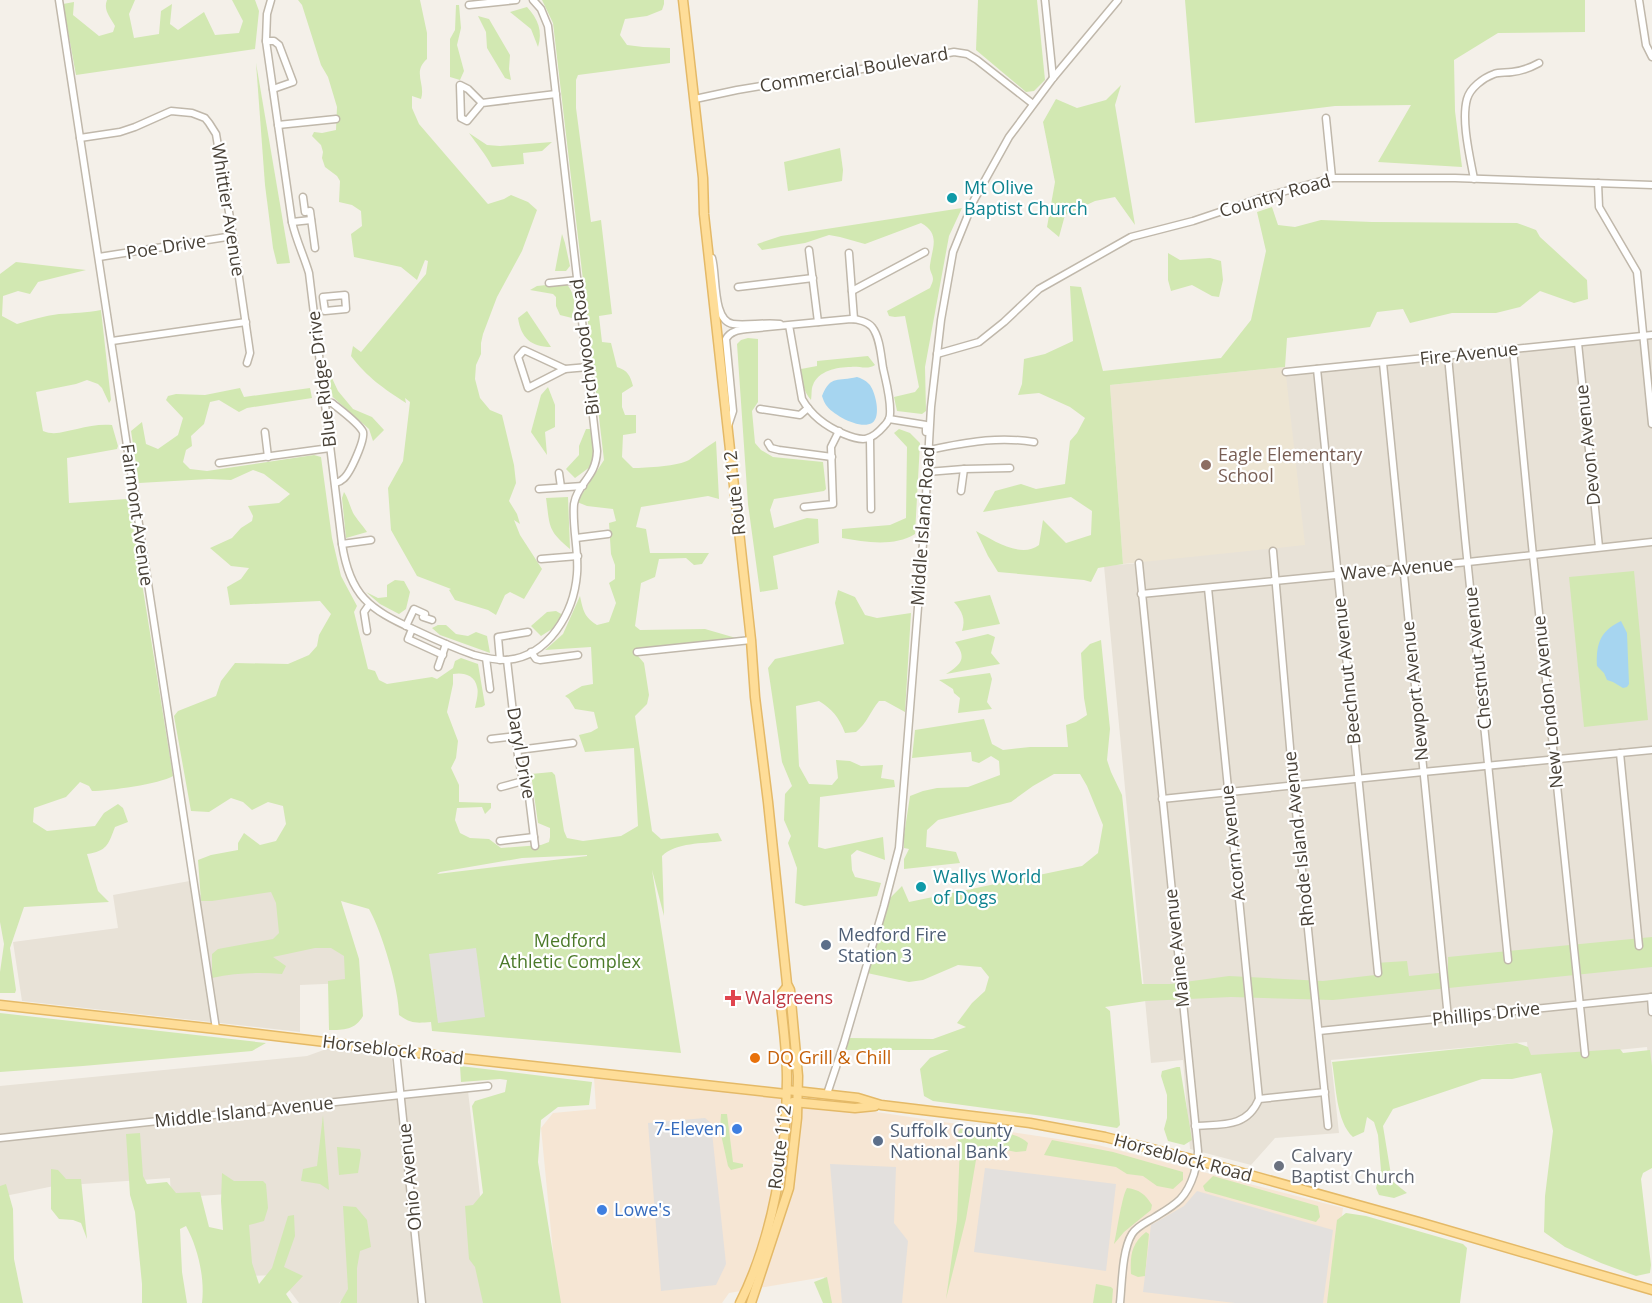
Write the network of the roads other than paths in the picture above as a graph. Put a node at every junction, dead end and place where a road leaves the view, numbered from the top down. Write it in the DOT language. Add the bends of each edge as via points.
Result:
graph roads {
  1 [pos="59,0"];
  2 [pos="271,0"];
  3 [pos="516,0"];
  4 [pos="533,0"];
  5 [pos="683,0"];
  6 [pos="1045,0"];
  7 [pos="1118,0"];
  8 [pos="1640,0"];
  9 [pos="469,5"];
  10 [pos="266,41"];
  11 [pos="1652,57"];
  12 [pos="1539,63"];
  13 [pos="1053,78"];
  14 [pos="273,89"];
  15 [pos="556,94"];
  16 [pos="694,99"];
  17 [pos="482,103"];
  18 [pos="1033,104"];
  19 [pos="1326,118"];
  20 [pos="336,119"];
  21 [pos="278,125"];
  22 [pos="80,138"];
  23 [pos="1332,178"];
  24 [pos="1474,179"];
  25 [pos="1598,183"];
  26 [pos="1652,185"];
  27 [pos="303,196"];
  28 [pos="311,220"];
  29 [pos="292,222"];
  30 [pos="233,236"];
  31 [pos="315,248"];
  32 [pos="809,250"];
  33 [pos="926,252"];
  34 [pos="849,253"];
  35 [pos="708,255"];
  36 [pos="99,257"];
  37 [pos="813,278"];
  38 [pos="578,280"];
  39 [pos="549,283"];
  40 [pos="738,287"];
  41 [pos="852,291"];
  42 [pos="323,297"];
  43 [pos="312,298"];
  44 [pos="854,319"];
  45 [pos="246,322"];
  46 [pos="818,322"];
  47 [pos="789,325"];
  48 [pos="1652,335"];
  49 [pos="1643,336"];
  50 [pos="112,341"];
  51 [pos="1578,343"];
  52 [pos="1513,350"];
  53 [pos="937,354"];
  54 [pos="1448,356"];
  55 [pos="247,363"];
  56 [pos="1383,363"];
  57 [pos="588,367"];
  58 [pos="565,369"];
  59 [pos="1317,369"];
  60 [pos="1286,372"];
  61 [pos="324,403"];
  62 [pos="931,407"];
  63 [pos="807,408"];
  64 [pos="760,410"];
  65 [pos="890,417"];
  66 [pos="1652,424"];
  67 [pos="728,426"];
  68 [pos="839,431"];
  69 [pos="265,432"];
  70 [pos="870,439"];
  71 [pos="1034,442"];
  72 [pos="768,443"];
  73 [pos="330,448"];
  74 [pos="928,451"];
  75 [pos="268,457"];
  76 [pos="832,457"];
  77 [pos="219,463"];
  78 [pos="964,468"];
  79 [pos="1010,468"];
  80 [pos="927,472"];
  81 [pos="559,473"];
  82 [pos="334,483"];
  83 [pos="583,486"];
  84 [pos="561,487"];
  85 [pos="539,489"];
  86 [pos="961,491"];
  87 [pos="804,507"];
  88 [pos="871,509"];
  89 [pos="608,534"];
  90 [pos="576,538"];
  91 [pos="371,540"];
  92 [pos="1652,542"];
  93 [pos="342,544"];
  94 [pos="1599,547"];
  95 [pos="1273,551"];
  96 [pos="1533,555"];
  97 [pos="578,556"];
  98 [pos="541,559"];
  99 [pos="1468,562"];
  100 [pos="1139,563"];
  101 [pos="1403,568"];
  102 [pos="1337,574"];
  103 [pos="1274,581"];
  104 [pos="1208,588"];
  105 [pos="1142,594"];
  106 [pos="369,604"];
  107 [pos="432,620"];
  108 [pos="409,627"];
  109 [pos="367,631"];
  110 [pos="528,632"];
  111 [pos="751,640"];
  112 [pos="447,644"];
  113 [pos="531,652"];
  114 [pos="637,652"];
  115 [pos="443,655"];
  116 [pos="578,655"];
  117 [pos="486,658"];
  118 [pos="504,660"];
  119 [pos="438,667"];
  120 [pos="490,689"];
  121 [pos="516,736"];
  122 [pos="491,739"];
  123 [pos="573,743"];
  124 [pos="518,750"];
  125 [pos="1652,750"];
  126 [pos="1620,753"];
  127 [pos="1554,759"];
  128 [pos="1489,766"];
  129 [pos="1423,772"];
  130 [pos="1358,778"];
  131 [pos="523,781"];
  132 [pos="1293,786"];
  133 [pos="501,787"];
  134 [pos="1228,793"];
  135 [pos="1162,800"];
  136 [pos="534,837"];
  137 [pos="500,841"];
  138 [pos="535,846"];
  139 [pos="1639,946"];
  140 [pos="1508,960"];
  141 [pos="1378,973"];
  142 [pos="787,987"];
  143 [pos="1651,997"];
  144 [pos="0,1005"];
  145 [pos="1580,1005"];
  146 [pos="1652,1012"];
  147 [pos="1448,1018"];
  148 [pos="216,1029"];
  149 [pos="1319,1031"];
  150 [pos="396,1051"];
  151 [pos="1585,1054"];
  152 [pos="488,1086"];
  153 [pos="798,1091"];
  154 [pos="1325,1092"];
  155 [pos="827,1094"];
  156 [pos="401,1095"];
  157 [pos="786,1095"];
  158 [pos="1259,1099"];
  159 [pos="797,1102"];
  160 [pos="881,1105"];
  161 [pos="1195,1126"];
  162 [pos="1328,1126"];
  163 [pos="0,1138"];
  164 [pos="1197,1160"];
  165 [pos="1652,1290"];
  166 [pos="422,1303"];
  167 [pos="740,1303"];
  168 [pos="751,1303"];
  169 [pos="1120,1303"];
  1 -- 22 [label="street, Fairmont Avenue"];
  2 -- 10 [label="street, Blue Ridge Drive"];
  3 -- 9 [label="street"];
  4 -- 15 [label="street, Birchwood Road" via="542,9 548,26"];
  5 -- 16 [label="main road, Route 112"];
  6 -- 13 [label="street"];
  7 -- 13 [label="street, Middle Island Road"];
  8 -- 11 [label="street" via="1646,45"];
  10 -- 14 [label="street, Blue Ridge Drive"];
  10 -- 14 [label="street" via="279,45 293,82"];
  12 -- 24 [label="street" via="1529,69 1495,73 1482,79 1467,98 1466,123"];
  13 -- 18 [label="street, Middle Island Road"];
  14 -- 21 [label="street, Blue Ridge Drive"];
  15 -- 17 [label="street"];
  15 -- 38 [label="street, Birchwood Road"];
  16 -- 18 [label="street, Commercial Boulevard" via="954,52 977,60"];
  16 -- 35 [label="main road, Route 112"];
  17 -- 17 [label="street" via="468,89 460,85 461,118 467,121"];
  18 -- 53 [label="street, Middle Island Road" via="977,194 953,252"];
  19 -- 23 [label="street"];
  20 -- 21 [label="street"];
  21 -- 29 [label="street, Blue Ridge Drive"];
  22 -- 30 [label="street, Whittier Avenue" via="135,128 171,111 205,118 216,134"];
  22 -- 36 [label="street, Fairmont Avenue"];
  23 -- 24 [label="street, Country Road"];
  23 -- 53 [label="street, Country Road" via="1131,237 1039,289 979,342"];
  24 -- 25 [label="street, Country Road"];
  25 -- 26 [label="street, Country Road"];
  25 -- 49 [label="street" via="1599,207 1637,272"];
  27 -- 28 [label="street" via="305,212 310,211"];
  28 -- 29 [label="street"];
  28 -- 31 [label="street"];
  29 -- 43 [label="street, Blue Ridge Drive" via="306,263"];
  30 -- 36 [label="street, Poe Drive"];
  30 -- 45 [label="street, Whittier Avenue"];
  32 -- 37 [label="street"];
  33 -- 41 [label="street"];
  34 -- 41 [label="street"];
  35 -- 47 [label="street" via="713,258 722,319 734,325"];
  35 -- 67 [label="main road, Route 112"];
  36 -- 50 [label="street, Fairmont Avenue"];
  37 -- 40 [label="street"];
  37 -- 46 [label="street"];
  38 -- 39 [label="street"];
  38 -- 57 [label="street, Birchwood Road"];
  41 -- 44 [label="street"];
  42 -- 43 [label="street"];
  43 -- 61 [label="street, Blue Ridge Drive"];
  44 -- 46 [label="street"];
  44 -- 65 [label="street" via="875,332"];
  45 -- 50 [label="street"];
  45 -- 55 [label="street, Whittier Avenue" via="250,353"];
  46 -- 47 [label="street"];
  47 -- 63 [label="street" via="800,392"];
  47 -- 67 [label="street" via="735,331 727,336 733,411"];
  48 -- 49 [label="street, Fire Avenue"];
  49 -- 51 [label="street, Fire Avenue"];
  49 -- 66 [label="street"];
  50 -- 148 [label="street, Fairmont Avenue"];
  51 -- 52 [label="street, Fire Avenue"];
  51 -- 94 [label="street, Devon Avenue"];
  52 -- 54 [label="street, Fire Avenue"];
  52 -- 96 [label="street, New London Avenue"];
  53 -- 62 [label="street, Middle Island Road"];
  54 -- 56 [label="street, Fire Avenue"];
  54 -- 99 [label="street, Chestnut Avenue"];
  56 -- 59 [label="street, Fire Avenue"];
  56 -- 101 [label="street, Newport Avenue"];
  57 -- 58 [label="street"];
  57 -- 83 [label="street, Birchwood Road" via="597,460"];
  58 -- 58 [label="street" via="524,351 518,357 528,388"];
  59 -- 60 [label="street, Fire Avenue"];
  59 -- 102 [label="street, Beechnut Avenue"];
  61 -- 73 [label="street, Blue Ridge Drive"];
  61 -- 82 [label="street" via="332,403 363,434 347,475"];
  62 -- 65 [label="street" via="923,419"];
  62 -- 74 [label="street, Middle Island Road"];
  63 -- 64 [label="street" via="800,415"];
  63 -- 68 [label="street"];
  65 -- 70 [label="street"];
  65 -- 74 [label="street" via="926,425"];
  67 -- 111 [label="main road, Route 112"];
  68 -- 70 [label="street"];
  68 -- 76 [label="street" via="831,447"];
  69 -- 75 [label="street"];
  70 -- 88 [label="street"];
  71 -- 74 [label="street" via="979,440"];
  72 -- 76 [label="street" via="779,450"];
  73 -- 75 [label="street"];
  73 -- 82 [label="street, Blue Ridge Drive"];
  74 -- 80 [label="street, Middle Island Road"];
  75 -- 77 [label="street"];
  76 -- 87 [label="street" via="833,504"];
  78 -- 79 [label="street"];
  78 -- 80 [label="street"];
  78 -- 86 [label="street"];
  80 -- 155 [label="street, Middle Island Road" via="899,848"];
  81 -- 84 [label="street"];
  82 -- 93 [label="street, Blue Ridge Drive"];
  83 -- 84 [label="street"];
  83 -- 90 [label="street, Birchwood Road" via="574,504"];
  84 -- 85 [label="street"];
  89 -- 90 [label="street"];
  90 -- 97 [label="street, Birchwood Road"];
  91 -- 93 [label="street"];
  92 -- 94 [label="street, Wave Avenue"];
  93 -- 106 [label="street, Blue Ridge Drive" via="350,579"];
  94 -- 96 [label="street, Wave Avenue"];
  95 -- 103 [label="street, Rhode Island Avenue"];
  96 -- 99 [label="street, Wave Avenue"];
  96 -- 127 [label="street, New London Avenue"];
  97 -- 98 [label="street"];
  97 -- 113 [label="street, Birchwood Road" via="575,589 566,615 550,639"];
  99 -- 101 [label="street, Wave Avenue"];
  99 -- 128 [label="street, Chestnut Avenue"];
  100 -- 105 [label="street, Maine Avenue"];
  101 -- 102 [label="street, Wave Avenue"];
  101 -- 129 [label="street, Newport Avenue"];
  102 -- 103 [label="street, Wave Avenue"];
  102 -- 130 [label="street, Beechnut Avenue"];
  103 -- 104 [label="street, Wave Avenue"];
  103 -- 132 [label="street, Rhode Island Avenue"];
  104 -- 105 [label="street, Wave Avenue"];
  104 -- 134 [label="street, Acorn Avenue"];
  105 -- 135 [label="street, Maine Avenue"];
  106 -- 108 [label="street, Blue Ridge Drive" via="380,614"];
  106 -- 109 [label="street" via="364,612"];
  107 -- 108 [label="street" via="414,609"];
  108 -- 112 [label="street, Blue Ridge Drive"];
  108 -- 115 [label="street" via="408,639"];
  110 -- 118 [label="street, Daryl Drive" via="498,637"];
  111 -- 114 [label="street"];
  111 -- 142 [label="main road, Route 112"];
  112 -- 115 [label="street"];
  112 -- 117 [label="street, Blue Ridge Drive"];
  113 -- 116 [label="street" via="540,660"];
  113 -- 118 [label="street, Birchwood Road"];
  115 -- 119 [label="street"];
  117 -- 118 [label="street, Blue Ridge Drive"];
  117 -- 120 [label="street"];
  118 -- 121 [label="street, Daryl Drive"];
  121 -- 122 [label="street"];
  121 -- 124 [label="street, Daryl Drive"];
  123 -- 124 [label="street"];
  124 -- 131 [label="street, Daryl Drive"];
  125 -- 126 [label="street"];
  126 -- 127 [label="street"];
  126 -- 139 [label="street"];
  127 -- 128 [label="street"];
  127 -- 145 [label="street, New London Avenue"];
  128 -- 129 [label="street"];
  128 -- 140 [label="street, Chestnut Avenue"];
  129 -- 130 [label="street"];
  129 -- 147 [label="street, Newport Avenue"];
  130 -- 132 [label="street"];
  130 -- 141 [label="street, Beechnut Avenue"];
  131 -- 133 [label="street"];
  131 -- 136 [label="street, Daryl Drive"];
  132 -- 134 [label="street"];
  132 -- 149 [label="street, Rhode Island Avenue"];
  134 -- 135 [label="street"];
  134 -- 158 [label="street, Acorn Avenue"];
  135 -- 161 [label="street, Maine Avenue"];
  136 -- 137 [label="street"];
  136 -- 138 [label="street, Daryl Drive"];
  142 -- 153 [label="main road, Route 112"];
  142 -- 157 [label="main road, Route 112" via="780,996"];
  143 -- 145 [label="street, Phillips Drive"];
  143 -- 146 [label="street"];
  144 -- 148 [label="main road, Horseblock Road"];
  145 -- 147 [label="street, Phillips Drive"];
  145 -- 151 [label="street, New London Avenue"];
  147 -- 149 [label="street, Phillips Drive"];
  148 -- 150 [label="main road, Horseblock Road"];
  149 -- 154 [label="street, Rhode Island Avenue"];
  150 -- 156 [label="street, Ohio Avenue"];
  150 -- 157 [label="main road, Horseblock Road"];
  152 -- 156 [label="street, Middle Island Avenue"];
  153 -- 155 [label="main road, Horseblock Road"];
  153 -- 157 [label="main road, Horseblock Road"];
  153 -- 159 [label="main road, Route 112"];
  154 -- 158 [label="street"];
  154 -- 162 [label="street, Rhode Island Avenue"];
  155 -- 160 [label="main road, Horseblock Road"];
  156 -- 163 [label="street, Middle Island Avenue"];
  156 -- 166 [label="street, Ohio Avenue"];
  157 -- 159 [label="main road, Horseblock Road"];
  157 -- 167 [label="main road, Route 112" via="782,1155 769,1220 756,1267"];
  158 -- 161 [label="street" via="1255,1109 1237,1122"];
  159 -- 160 [label="main road, Horseblock Road" via="855,1108"];
  159 -- 168 [label="main road, Route 112" via="789,1188"];
  160 -- 164 [label="main road, Horseblock Road" via="1064,1128"];
  161 -- 164 [label="street, Maine Avenue"];
  164 -- 165 [label="main road, Horseblock Road"];
  164 -- 169 [label="street, Maine Avenue" via="1184,1197 1132,1234"];
}
